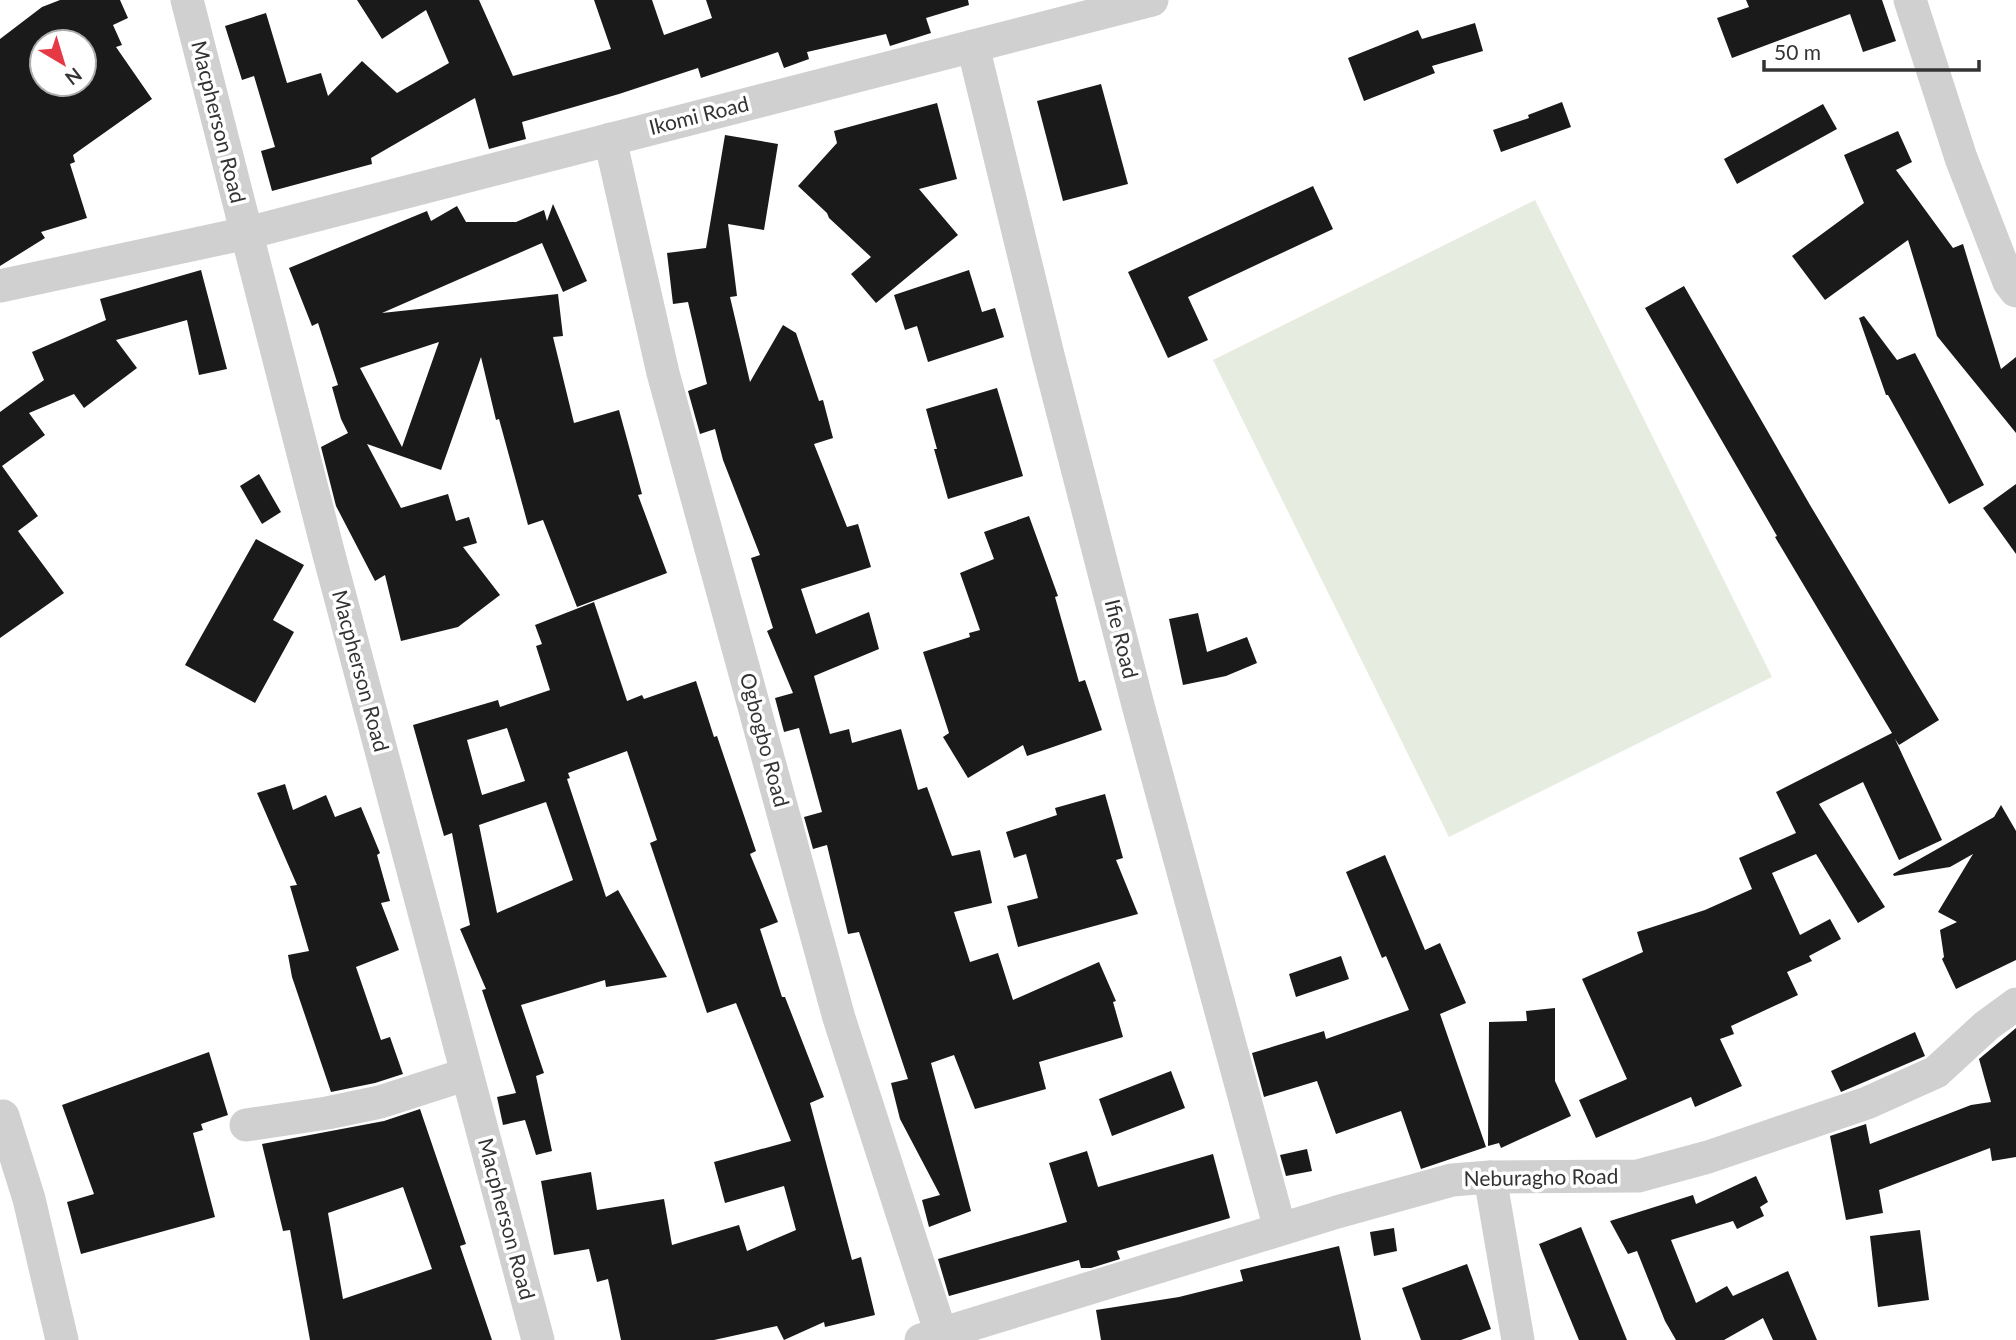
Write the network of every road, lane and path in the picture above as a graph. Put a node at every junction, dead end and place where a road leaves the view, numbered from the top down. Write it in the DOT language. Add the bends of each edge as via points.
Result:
graph roads {
  1 [pos="187,0"];
  2 [pos="1152,0"];
  3 [pos="1910,0"];
  4 [pos="973,46"];
  5 [pos="610,139"];
  6 [pos="247,233"];
  7 [pos="0,286"];
  8 [pos="2016,291"];
  9 [pos="2016,1004"];
  10 [pos="467,1074"];
  11 [pos="3,1116"];
  12 [pos="246,1125"];
  13 [pos="1490,1177"];
  14 [pos="1280,1229"];
  15 [pos="931,1337"];
  16 [pos="62,1340"];
  17 [pos="538,1340"];
  18 [pos="1518,1340"];
  1 -- 6 [label="street, Macpherson Road"];
  2 -- 4 [label="street, Ikomi Road"];
  3 -- 8 [label="street" via="1961,158"];
  4 -- 5 [label="street, Ikomi Road"];
  4 -- 14 [label="street, Ifie Road" via="1135,696"];
  5 -- 6 [label="street, Ikomi Road"];
  5 -- 15 [label="street, Ogbogbo Road" via="663,373"];
  6 -- 7 [label="street, Ikomi Road"];
  6 -- 10 [label="street, Macpherson Road"];
  9 -- 13 [label="street, Neburagho Road" via="1936,1072 1867,1104 1734,1148 1638,1176"];
  10 -- 12 [label="street" via="380,1102"];
  10 -- 17 [label="street, Macpherson Road"];
  11 -- 16 [label="street" via="29,1199"];
  13 -- 14 [label="street, Neburagho Road" via="1452,1180"];
  13 -- 18 [label="street"];
  14 -- 15 [label="street, Neburagho Road"];
}
